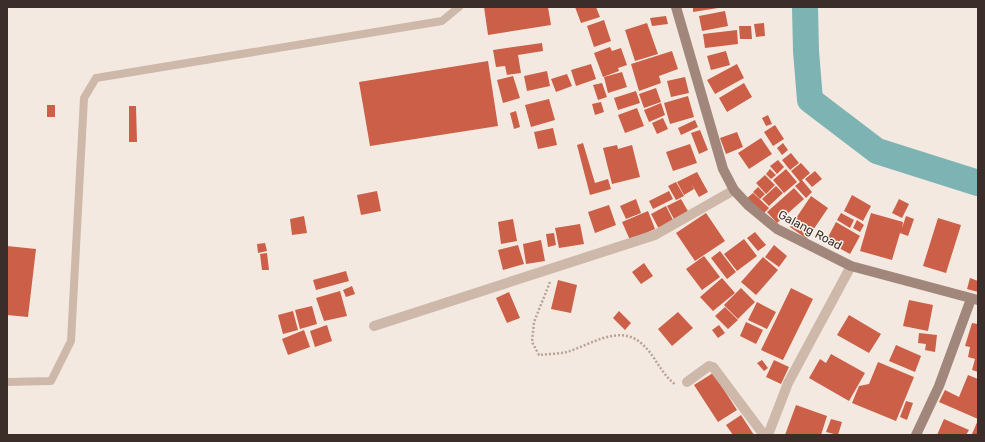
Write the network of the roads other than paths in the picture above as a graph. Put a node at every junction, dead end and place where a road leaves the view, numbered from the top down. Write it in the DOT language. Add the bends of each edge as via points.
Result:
graph roads {
  1 [pos="460,7"];
  2 [pos="676,7"];
  3 [pos="734,190"];
  4 [pos="851,266"];
  5 [pos="975,300"];
  6 [pos="374,326"];
  7 [pos="7,382"];
  8 [pos="687,382"];
  9 [pos="764,435"];
  10 [pos="768,435"];
  11 [pos="916,435"];
  1 -- 7 [label="lane" via="442,21 96,78 84,98 71,341 51,381"];
  2 -- 3 [label="street, Galang Road" via="722,169"];
  3 -- 4 [label="street, Galang Road" via="777,229"];
  3 -- 6 [label="street" via="655,235"];
  4 -- 5 [label="street, Galang Road"];
  4 -- 10 [label="street" via="788,383"];
  5 -- 11 [label="street"];
  8 -- 9 [label="street" via="708,366 713,367"];
}
